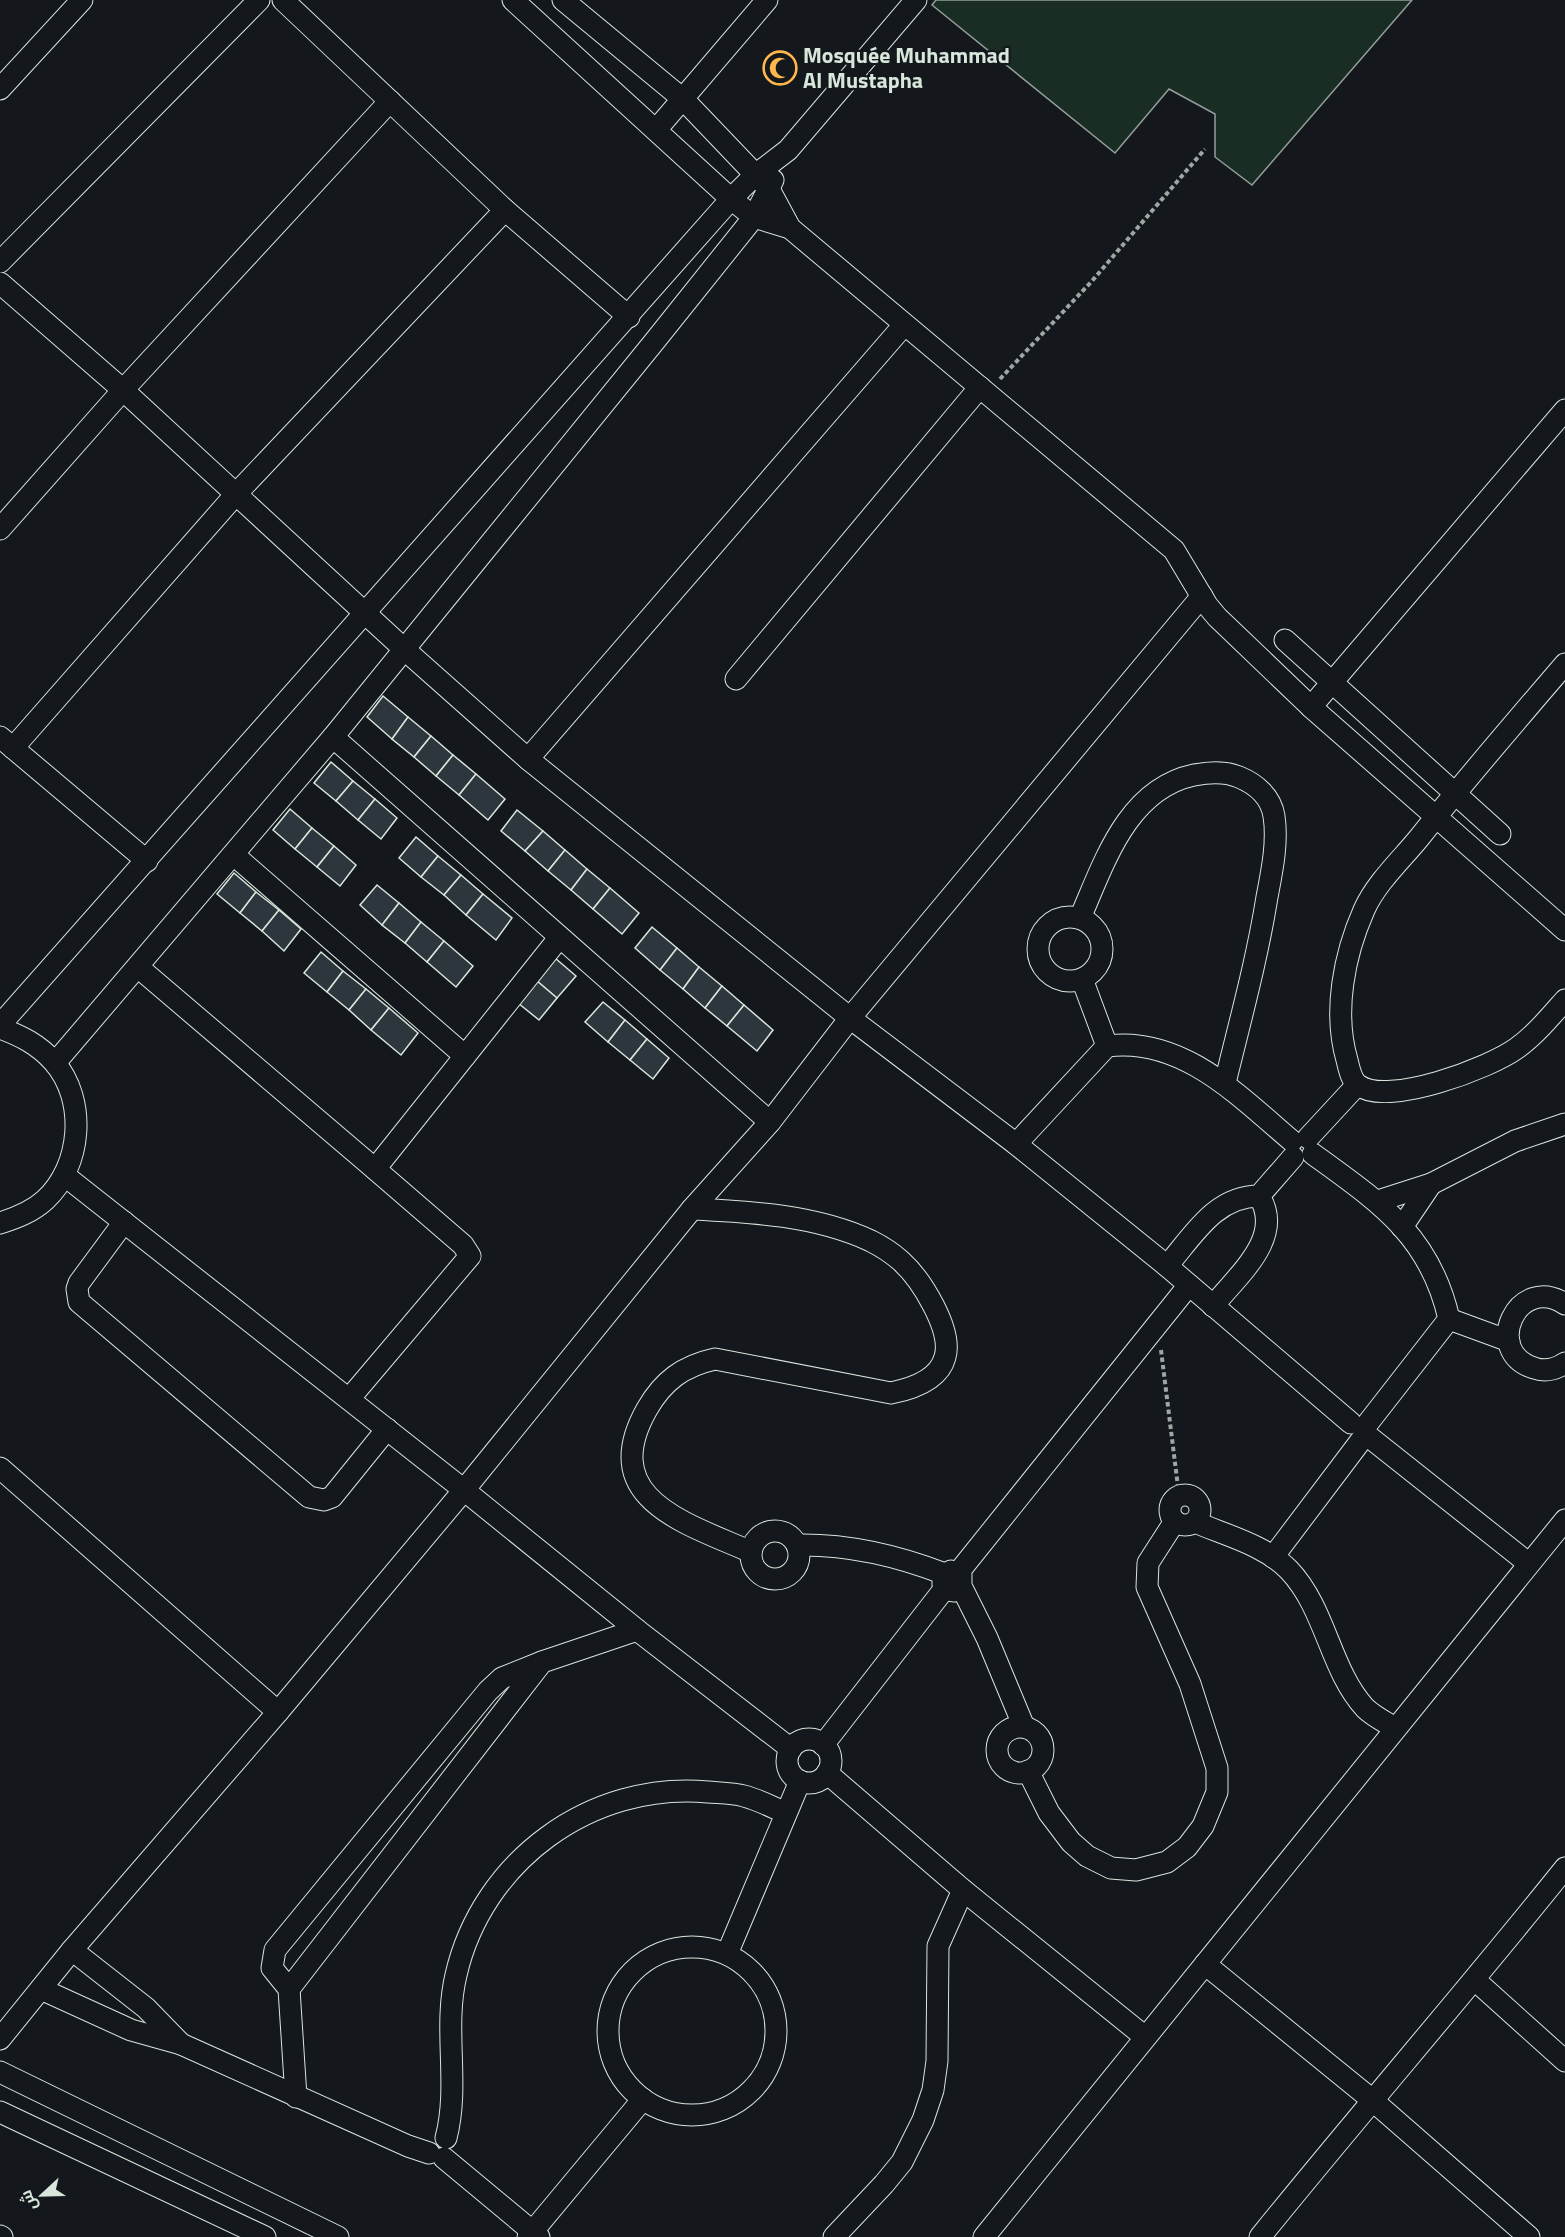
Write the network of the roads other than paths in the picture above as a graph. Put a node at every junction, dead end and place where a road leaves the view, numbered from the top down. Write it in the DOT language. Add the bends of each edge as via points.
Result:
graph roads {
  1 [pos="82,0"];
  2 [pos="259,0"];
  3 [pos="283,0"];
  4 [pos="513,0"];
  5 [pos="563,0"];
  6 [pos="768,0"];
  7 [pos="916,0"];
  8 [pos="0,89"];
  9 [pos="684,100"];
  10 [pos="390,101"];
  11 [pos="656,130"];
  12 [pos="761,182"];
  13 [pos="731,199"];
  14 [pos="505,210"];
  15 [pos="754,217"];
  16 [pos="790,228"];
  17 [pos="0,261"];
  18 [pos="0,283"];
  19 [pos="629,317"];
  20 [pos="904,325"];
  21 [pos="123,390"];
  22 [pos="984,390"];
  23 [pos="1565,410"];
  24 [pos="236,494"];
  25 [pos="0,529"];
  26 [pos="1202,596"];
  27 [pos="363,612"];
  28 [pos="1285,640"];
  29 [pos="404,649"];
  30 [pos="1565,664"];
  31 [pos="736,679"];
  32 [pos="1330,682"];
  33 [pos="1311,707"];
  34 [pos="333,736"];
  35 [pos="6,742"];
  36 [pos="528,759"];
  37 [pos="1454,793"];
  38 [pos="1436,816"];
  39 [pos="1500,834"];
  40 [pos="234,855"];
  41 [pos="147,861"];
  42 [pos="1080,918"];
  43 [pos="1565,930"];
  44 [pos="560,938"];
  45 [pos="138,967"];
  46 [pos="1082,979"];
  47 [pos="1565,1000"];
  48 [pos="850,1018"];
  49 [pos="0,1026"];
  50 [pos="1107,1046"];
  51 [pos="465,1056"];
  52 [pos="55,1063"];
  53 [pos="1225,1083"];
  54 [pos="1357,1085"];
  55 [pos="770,1122"];
  56 [pos="1565,1124"];
  57 [pos="1016,1144"];
  58 [pos="1302,1148"];
  59 [pos="375,1169"];
  60 [pos="64,1175"];
  61 [pos="1431,1184"];
  62 [pos="1259,1196"];
  63 [pos="1378,1201"];
  64 [pos="692,1209"];
  65 [pos="124,1222"];
  66 [pos="0,1223"];
  67 [pos="1402,1227"];
  68 [pos="1167,1266"];
  69 [pos="1189,1285"];
  70 [pos="1565,1304"];
  71 [pos="1213,1306"];
  72 [pos="1449,1319"];
  73 [pos="1509,1341"];
  74 [pos="1565,1363"];
  75 [pos="349,1399"];
  76 [pos="387,1429"];
  77 [pos="1362,1430"];
  78 [pos="0,1468"];
  79 [pos="464,1490"];
  80 [pos="1179,1495"];
  81 [pos="1565,1520"];
  82 [pos="1185,1521"];
  83 [pos="797,1545"];
  84 [pos="751,1552"];
  85 [pos="1273,1557"];
  86 [pos="1528,1563"];
  87 [pos="952,1580"];
  88 [pos="637,1630"];
  89 [pos="542,1662"];
  90 [pos="278,1712"];
  91 [pos="1024,1727"];
  92 [pos="1395,1728"];
  93 [pos="823,1745"];
  94 [pos="791,1749"];
  95 [pos="1028,1771"];
  96 [pos="827,1773"];
  97 [pos="800,1781"];
  98 [pos="396,1805"];
  99 [pos="786,1813"];
  100 [pos="419,1821"];
  101 [pos="376,1829"];
  102 [pos="399,1848"];
  103 [pos="1565,1868"];
  104 [pos="963,1890"];
  105 [pos="72,1950"];
  106 [pos="727,1954"];
  107 [pos="1205,1964"];
  108 [pos="1475,1980"];
  109 [pos="41,1989"];
  110 [pos="289,1989"];
  111 [pos="1144,2037"];
  112 [pos="0,2039"];
  113 [pos="181,2044"];
  114 [pos="1565,2061"];
  115 [pos="0,2072"];
  116 [pos="296,2097"];
  117 [pos="643,2099"];
  118 [pos="1371,2099"];
  119 [pos="0,2112"];
  120 [pos="440,2149"];
  121 [pos="304,2229"];
  122 [pos="534,2235"];
  123 [pos="265,2237"];
  124 [pos="338,2237"];
  125 [pos="834,2237"];
  126 [pos="984,2237"];
  127 [pos="1260,2237"];
  128 [pos="1529,2237"];
  1 -- 8 [label="street"];
  2 -- 17 [label="street"];
  3 -- 10 [label="street"];
  4 -- 11 [label="street"];
  5 -- 9 [label="street"];
  6 -- 9 [label="street"];
  7 -- 12 [label="street"];
  9 -- 11 [label="street"];
  9 -- 12 [label="street"];
  10 -- 14 [label="street"];
  10 -- 21 [label="street"];
  11 -- 13 [label="street"];
  12 -- 13 [label="street"];
  12 -- 15 [label="street"];
  12 -- 16 [label="street"];
  13 -- 15 [label="street"];
  13 -- 19 [label="street"];
  14 -- 19 [label="street"];
  14 -- 24 [label="street"];
  15 -- 16 [label="street"];
  15 -- 29 [label="street"];
  16 -- 20 [label="street"];
  18 -- 21 [label="street"];
  19 -- 27 [label="street"];
  20 -- 22 [label="street"];
  20 -- 36 [label="street"];
  21 -- 24 [label="street"];
  21 -- 25 [label="street"];
  22 -- 26 [label="street" via="1174,550"];
  22 -- 31 [label="street"];
  23 -- 32 [label="street"];
  24 -- 27 [label="street"];
  24 -- 35 [label="street"];
  26 -- 33 [label="street" via="1217,617"];
  26 -- 48 [label="street"];
  27 -- 29 [label="street"];
  27 -- 41 [label="street"];
  28 -- 32 [label="street"];
  29 -- 34 [label="street"];
  29 -- 36 [label="street"];
  30 -- 37 [label="street"];
  32 -- 33 [label="street"];
  32 -- 37 [label="street"];
  33 -- 38 [label="street"];
  34 -- 40 [label="street"];
  34 -- 44 [label="street"];
  35 -- 41 [label="street"];
  36 -- 48 [label="street"];
  37 -- 38 [label="street"];
  37 -- 39 [label="street"];
  38 -- 43 [label="street"];
  38 -- 54 [label="street" via="1376,891 1358,927 1340,1013 1345,1055"];
  40 -- 45 [label="street"];
  40 -- 51 [label="street"];
  41 -- 49 [label="street"];
  42 -- 46 [label="street" via="1098,932 1102,948 1098,964"];
  42 -- 46 [label="street" via="1065,917 1051,923 1041,935 1038,950 1042,964 1053,975 1067,981"];
  42 -- 53 [label="street" via="1116,837 1139,808 1166,787 1191,776 1223,773 1252,784 1267,797 1274,817 1271,876"];
  44 -- 51 [label="street"];
  44 -- 55 [label="street"];
  45 -- 52 [label="street"];
  45 -- 59 [label="street"];
  46 -- 50 [label="street"];
  47 -- 54 [label="street" via="1516,1049 1486,1064 1424,1087 1370,1090"];
  48 -- 55 [label="street"];
  48 -- 57 [label="street"];
  49 -- 52 [label="street" via="30,1040"];
  50 -- 53 [label="street" via="1140,1045 1169,1052"];
  50 -- 57 [label="street"];
  51 -- 59 [label="street"];
  52 -- 60 [label="street" via="70,1089 77,1118 75,1148"];
  53 -- 58 [label="street"];
  54 -- 58 [label="street"];
  55 -- 64 [label="street"];
  56 -- 61 [label="street" via="1515,1141"];
  57 -- 68 [label="street"];
  58 -- 62 [label="street"];
  58 -- 63 [label="street"];
  59 -- 75 [label="street" via="471,1256"];
  60 -- 65 [label="street"];
  60 -- 66 [label="street" via="45,1200 19,1218"];
  61 -- 63 [label="street"];
  61 -- 67 [label="street"];
  62 -- 68 [label="street" via="1233,1199 1222,1205"];
  62 -- 71 [label="street" via="1268,1215 1266,1236"];
  63 -- 67 [label="street"];
  64 -- 79 [label="street"];
  64 -- 84 [label="street" via="761,1213 827,1226 877,1245 914,1275 936,1311 946,1341 945,1359 935,1373 915,1386 891,1393 715,1359 687,1368 662,1387 638,1425 631,1450 636,1480 665,1512"];
  65 -- 75 [label="street"];
  65 -- 76 [label="street" via="79,1283 79,1302 309,1497 332,1497"];
  67 -- 72 [label="street" via="1424,1251 1435,1272"];
  68 -- 69 [label="street"];
  69 -- 71 [label="street"];
  69 -- 87 [label="street"];
  70 -- 73 [label="street" via="1544,1297 1525,1302 1512,1316"];
  71 -- 77 [label="street"];
  72 -- 73 [label="street"];
  72 -- 77 [label="street"];
  73 -- 74 [label="street" via="1514,1354 1532,1368 1546,1370"];
  75 -- 76 [label="street"];
  76 -- 79 [label="street"];
  77 -- 85 [label="street"];
  77 -- 86 [label="street"];
  78 -- 90 [label="street"];
  79 -- 88 [label="street"];
  79 -- 90 [label="street"];
  80 -- 82 [label="street" via="1170,1507"];
  81 -- 86 [label="street"];
  82 -- 85 [label="street"];
  82 -- 95 [label="street" via="1148,1563 1147,1587 1190,1684 1217,1768 1217,1792 1203,1826 1188,1847 1167,1862 1136,1870 1111,1868 1087,1856 1071,1842 1049,1813"];
  83 -- 84 [label="street" via="786,1534 771,1531 758,1538"];
  83 -- 84 [label="street" via="797,1566 781,1579 757,1572"];
  83 -- 87 [label="street" via="870,1550"];
  85 -- 92 [label="street" via="1309,1596 1361,1704"];
  86 -- 92 [label="street"];
  87 -- 91 [label="street" via="987,1638"];
  87 -- 93 [label="street"];
  88 -- 89 [label="street"];
  88 -- 94 [label="street"];
  89 -- 98 [label="street" via="502,1678"];
  89 -- 100 [label="street"];
  90 -- 105 [label="street"];
  91 -- 95 [label="street" via="1035,1732 1042,1746 1040,1761"];
  91 -- 95 [label="street" via="1012,1728 1003,1735 997,1754 1008,1770"];
  92 -- 107 [label="street"];
  93 -- 94 [label="street" via="806,1740"];
  93 -- 96 [label="street" via="831,1763"];
  94 -- 97 [label="street" via="788,1767"];
  96 -- 97 [label="street" via="810,1783"];
  96 -- 104 [label="street"];
  97 -- 99 [label="street"];
  98 -- 100 [label="street"];
  98 -- 101 [label="street"];
  99 -- 106 [label="street"];
  99 -- 120 [label="street" via="741,1795 690,1790 632,1796 580,1815 521,1857 480,1913 455,1976 449,2016 452,2115"];
  100 -- 102 [label="street"];
  101 -- 102 [label="street"];
  101 -- 110 [label="street" via="275,1950 273,1968"];
  102 -- 110 [label="street"];
  103 -- 108 [label="street"];
  104 -- 111 [label="street"];
  104 -- 125 [label="street" via="938,1946 937,2061 923,2120 902,2162"];
  105 -- 109 [label="street"];
  105 -- 113 [label="street" via="146,2008"];
  106 -- 117 [label="street" via="705,1947 670,1949 648,1959 623,1983 609,2016 611,2051 620,2073"];
  106 -- 117 [label="street" via="754,1974 771,2003 776,2036 767,2068 755,2087 738,2101 707,2113 674,2113"];
  107 -- 111 [label="street"];
  107 -- 118 [label="street"];
  108 -- 114 [label="street"];
  108 -- 118 [label="street"];
  109 -- 112 [label="street"];
  109 -- 113 [label="street" via="131,2030"];
  110 -- 116 [label="street"];
  111 -- 126 [label="street"];
  113 -- 116 [label="street"];
  115 -- 121 [label="street" via="189,2166"];
  116 -- 120 [label="street" via="408,2146"];
  117 -- 122 [label="street"];
  118 -- 127 [label="street"];
  118 -- 128 [label="street"];
  119 -- 123 [label="street"];
  120 -- 122 [label="street"];
  121 -- 124 [label="street"];
}
